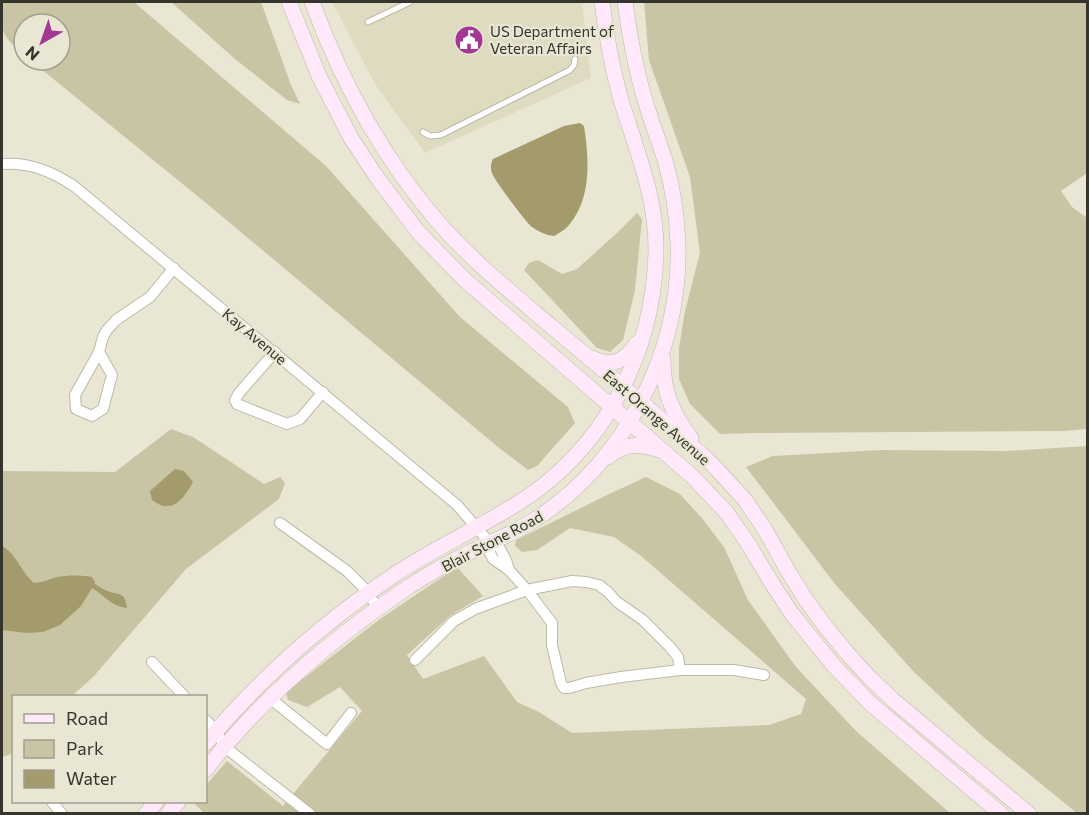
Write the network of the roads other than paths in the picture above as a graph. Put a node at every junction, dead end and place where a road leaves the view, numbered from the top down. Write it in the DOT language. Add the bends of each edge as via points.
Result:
graph roads {
  1 [pos="289,2"];
  2 [pos="312,2"];
  3 [pos="410,2"];
  4 [pos="602,2"];
  5 [pos="626,2"];
  6 [pos="399,4"];
  7 [pos="368,22"];
  8 [pos="575,59"];
  9 [pos="423,132"];
  10 [pos="2,164"];
  11 [pos="174,268"];
  12 [pos="645,330"];
  13 [pos="664,347"];
  14 [pos="99,352"];
  15 [pos="275,352"];
  16 [pos="585,354"];
  17 [pos="623,387"];
  18 [pos="323,392"];
  19 [pos="641,402"];
  20 [pos="612,408"];
  21 [pos="629,422"];
  22 [pos="666,453"];
  23 [pos="712,464"];
  24 [pos="595,468"];
  25 [pos="280,523"];
  26 [pos="477,527"];
  27 [pos="489,542"];
  28 [pos="527,590"];
  29 [pos="368,593"];
  30 [pos="378,608"];
  31 [pos="415,660"];
  32 [pos="152,662"];
  33 [pos="680,670"];
  34 [pos="764,675"];
  35 [pos="183,695"];
  36 [pos="271,699"];
  37 [pos="351,714"];
  38 [pos="209,731"];
  39 [pos="225,747"];
  40 [pos="207,768"];
  41 [pos="310,813"];
  42 [pos="1001,813"];
  43 [pos="1029,813"];
  1 -- 20 [label="street, East Orange Avenue" via="336,111 366,163 419,233 466,282"];
  2 -- 16 [label="street, East Orange Avenue" via="361,112 396,169 458,244"];
  3 -- 6 [label="lane"];
  4 -- 12 [label="street, Blair Stone Road" via="616,80 647,180 653,213 654,281"];
  5 -- 13 [label="street, Blair Stone Road" via="634,59 665,161 676,214 677,280"];
  6 -- 7 [label="lane"];
  8 -- 9 [label="lane" via="570,70 441,135"];
  10 -- 11 [label="street, Kay Avenue" via="30,165 59,176"];
  11 -- 14 [label="street" via="150,297 116,320 103,337"];
  11 -- 15 [label="street, Kay Avenue"];
  12 -- 16 [label="street" via="623,360 598,361"];
  12 -- 17 [label="street, Blair Stone Road"];
  13 -- 19 [label="street, Blair Stone Road"];
  13 -- 23 [label="street" via="669,402"];
  14 -- 14 [label="street" via="75,395 76,409 92,416 103,408 112,375"];
  15 -- 18 [label="street, Kay Avenue"];
  15 -- 18 [label="street" via="238,393 237,404 287,424 300,418"];
  16 -- 17 [label="street, East Orange Avenue"];
  17 -- 19 [label="street, East Orange Avenue"];
  17 -- 20 [label="street, Blair Stone Road"];
  18 -- 26 [label="street, Kay Avenue" via="457,505"];
  19 -- 21 [label="street, Blair Stone Road"];
  19 -- 23 [label="street, East Orange Avenue"];
  20 -- 21 [label="street, East Orange Avenue"];
  20 -- 26 [label="street, Blair Stone Road" via="583,447 556,474"];
  21 -- 22 [label="street, East Orange Avenue"];
  21 -- 24 [label="street, Blair Stone Road"];
  22 -- 24 [label="street" via="638,445 624,447"];
  22 -- 42 [label="street, East Orange Avenue" via="727,513 792,614 847,680"];
  23 -- 43 [label="street, East Orange Avenue" via="745,500 806,600 869,678"];
  24 -- 27 [label="street, Blair Stone Road" via="548,511"];
  25 -- 29 [label="street" via="347,571"];
  26 -- 27 [label="street, Kay Avenue"];
  26 -- 29 [label="street, Blair Stone Road"];
  27 -- 28 [label="street, Kay Avenue" via="499,547 509,570"];
  27 -- 30 [label="street, Blair Stone Road"];
  28 -- 31 [label="street" via="454,621"];
  28 -- 33 [label="street" via="572,581 599,585 669,645 678,657"];
  28 -- 33 [label="street, Kay Avenue" via="552,623 552,645 564,688"];
  29 -- 30 [label="street"];
  29 -- 38 [label="street, Blair Stone Road" via="327,624"];
  30 -- 36 [label="street, Blair Stone Road" via="327,647"];
  32 -- 35 [label="street"];
  33 -- 34 [label="street" via="734,670"];
  36 -- 37 [label="street" via="327,744"];
  36 -- 39 [label="street, Blair Stone Road"];
  38 -- 39 [label="street"];
  39 -- 40 [label="street, Blair Stone Road"];
  39 -- 41 [label="street"];
}
